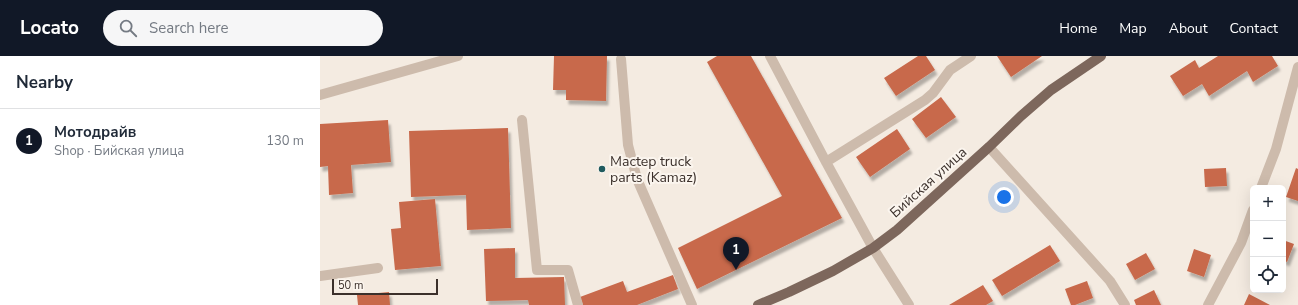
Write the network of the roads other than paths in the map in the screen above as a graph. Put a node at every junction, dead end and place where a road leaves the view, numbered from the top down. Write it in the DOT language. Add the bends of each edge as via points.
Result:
graph roads {
  1 [pos="458,56"];
  2 [pos="770,56"];
  3 [pos="971,56"];
  4 [pos="1101,56"];
  5 [pos="621,59"];
  6 [pos="1298,67"];
  7 [pos="320,95"];
  8 [pos="522,120"];
  9 [pos="989,147"];
  10 [pos="826,162"];
  11 [pos="1262,185"];
  12 [pos="1250,218"];
  13 [pos="873,248"];
  14 [pos="378,268"];
  15 [pos="320,276"];
  16 [pos="578,305"];
  17 [pos="692,305"];
  18 [pos="758,305"];
  19 [pos="909,305"];
  20 [pos="1125,305"];
  21 [pos="1208,305"];
  1 -- 7 [label="street"];
  2 -- 10 [label="street"];
  3 -- 10 [label="street" via="950,70 925,100"];
  4 -- 9 [label="main road, Бийская улица" via="1051,90"];
  5 -- 17 [label="street" via="628,145 637,179"];
  6 -- 11 [label="street" via="1276,149"];
  8 -- 16 [label="street" via="537,270 568,270"];
  9 -- 13 [label="main road, Бийская улица" via="897,230"];
  9 -- 20 [label="street" via="1110,281"];
  10 -- 13 [label="street"];
  12 -- 21 [label="street" via="1241,243"];
  13 -- 18 [label="main road, Бийская улица" via="833,271"];
  13 -- 19 [label="street"];
  14 -- 15 [label="street"];
}
